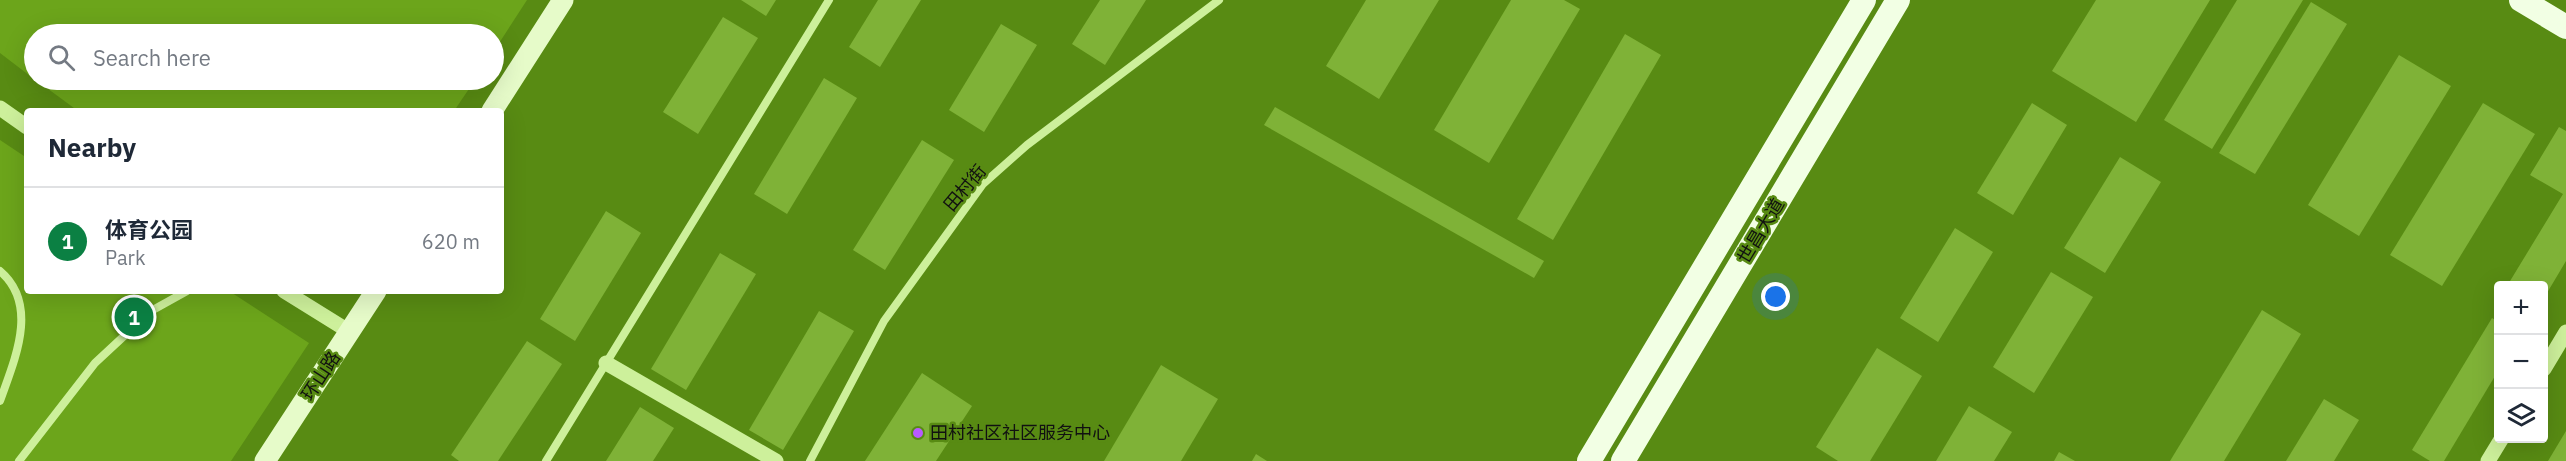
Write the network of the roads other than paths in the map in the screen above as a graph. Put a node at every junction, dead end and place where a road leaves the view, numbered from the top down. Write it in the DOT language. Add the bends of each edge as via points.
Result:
graph roads {
  1 [pos="563,0"];
  2 [pos="829,0"];
  3 [pos="1219,0"];
  4 [pos="1864,0"];
  5 [pos="1898,0"];
  6 [pos="2521,0"];
  7 [pos="2566,27"];
  8 [pos="0,108"];
  9 [pos="494,108"];
  10 [pos="24,125"];
  11 [pos="0,271"];
  12 [pos="182,294"];
  13 [pos="289,294"];
  14 [pos="374,294"];
  15 [pos="350,332"];
  16 [pos="2566,332"];
  17 [pos="2548,362"];
  18 [pos="606,363"];
  19 [pos="0,401"];
  20 [pos="2499,443"];
  21 [pos="19,461"];
  22 [pos="265,461"];
  23 [pos="546,461"];
  24 [pos="776,461"];
  25 [pos="810,461"];
  26 [pos="1590,461"];
  27 [pos="1623,461"];
  28 [pos="2488,461"];
  1 -- 9 [label="main road"];
  2 -- 18 [label="lane"];
  3 -- 25 [label="lane, 田村街" via="1028,145 983,184 885,321"];
  4 -- 26 [label="main road, 世昌大道"];
  5 -- 27 [label="main road, 世昌大道"];
  6 -- 7 [label="main road"];
  8 -- 10 [label="street"];
  11 -- 19 [label="lane" via="10,280 22,316 20,343"];
  12 -- 21 [label="lane" via="151,311 95,363"];
  13 -- 15 [label="street"];
  14 -- 15 [label="main road, 环山路"];
  15 -- 22 [label="main road, 环山路"];
  16 -- 17 [label="street"];
  18 -- 23 [label="lane"];
  18 -- 24 [label="street"];
  20 -- 28 [label="street"];
}
